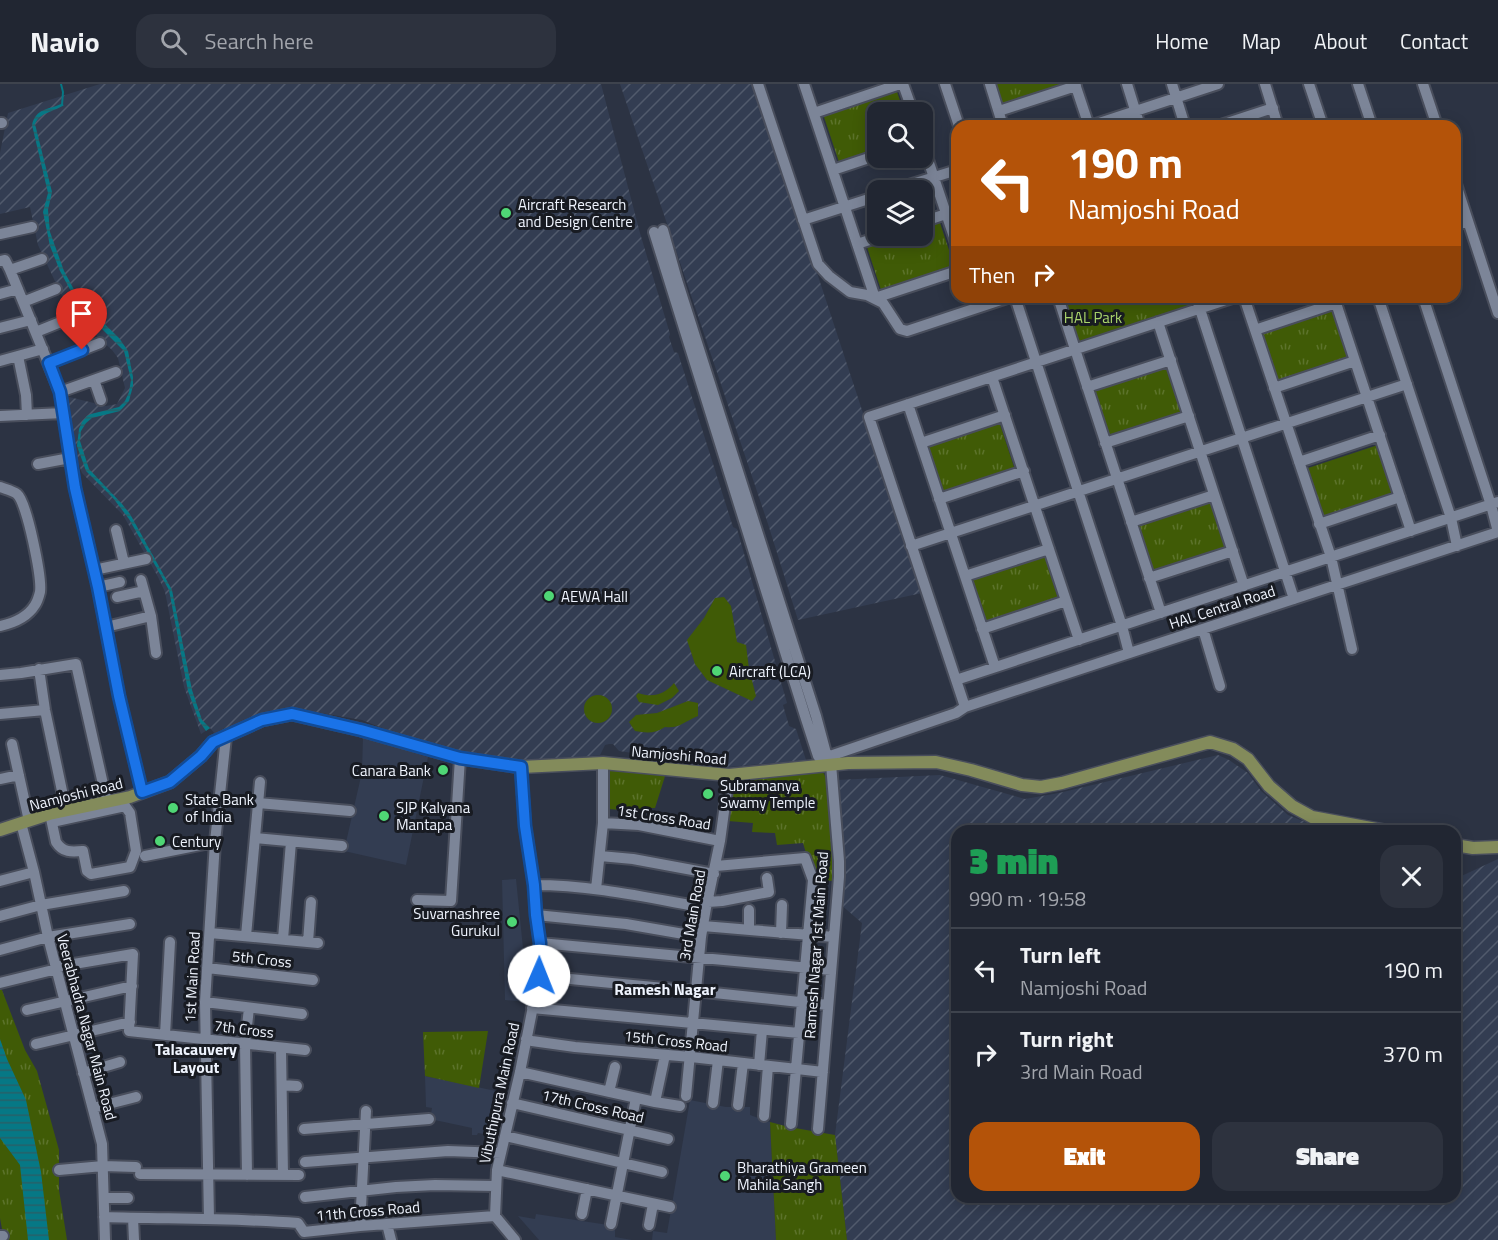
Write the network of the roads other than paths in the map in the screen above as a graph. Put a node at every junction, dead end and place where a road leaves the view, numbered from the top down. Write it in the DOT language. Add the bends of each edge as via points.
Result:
graph roads {
  1 [pos="804,84"];
  2 [pos="902,84"];
  3 [pos="945,84"];
  4 [pos="990,84"];
  5 [pos="1127,84"];
  6 [pos="1172,84"];
  7 [pos="1218,84"];
  8 [pos="1265,84"];
  9 [pos="1309,84"];
  10 [pos="1358,84"];
  11 [pos="1423,84"];
  12 [pos="760,85"];
  13 [pos="1076,85"];
  14 [pos="1176,98"];
  15 [pos="909,102"];
  16 [pos="1273,108"];
  17 [pos="999,111"];
  18 [pos="1136,111"];
  19 [pos="814,113"];
  20 [pos="957,120"];
  21 [pos="1001,120"];
  22 [pos="1087,120"];
  23 [pos="1108,120"];
  24 [pos="1138,120"];
  25 [pos="1183,120"];
  26 [pos="1236,120"];
  27 [pos="1276,120"];
  28 [pos="1321,120"];
  29 [pos="1370,120"];
  30 [pos="1435,120"];
  31 [pos="867,159"];
  32 [pos="931,168"];
  33 [pos="833,170"];
  34 [pos="951,172"];
  35 [pos="934,177"];
  36 [pos="925,180"];
  37 [pos="867,199"];
  38 [pos="1461,199"];
  39 [pos="845,206"];
  40 [pos="946,214"];
  41 [pos="933,218"];
  42 [pos="803,220"];
  43 [pos="1468,221"];
  44 [pos="1461,223"];
  45 [pos="32,227"];
  46 [pos="951,229"];
  47 [pos="658,231"];
  48 [pos="0,234"];
  49 [pos="867,241"];
  50 [pos="857,244"];
  51 [pos="0,248"];
  52 [pos="42,259"];
  53 [pos="5,264"];
  54 [pos="951,273"];
  55 [pos="18,289"];
  56 [pos="56,289"];
  57 [pos="0,294"];
  58 [pos="875,298"];
  59 [pos="23,302"];
  60 [pos="974,303"];
  61 [pos="1017,303"];
  62 [pos="1060,303"];
  63 [pos="1198,303"];
  64 [pos="1218,303"];
  65 [pos="1246,303"];
  66 [pos="1327,303"];
  67 [pos="1336,303"];
  68 [pos="1380,303"];
  69 [pos="1425,303"];
  70 [pos="1200,309"];
  71 [pos="1498,313"];
  72 [pos="74,317"];
  73 [pos="31,320"];
  74 [pos="1158,322"];
  75 [pos="0,328"];
  76 [pos="1255,330"];
  77 [pos="36,332"];
  78 [pos="100,343"];
  79 [pos="43,349"];
  80 [pos="1075,350"];
  81 [pos="18,356"];
  82 [pos="1171,360"];
  83 [pos="0,361"];
  84 [pos="1036,362"];
  85 [pos="1355,362"];
  86 [pos="49,363"];
  87 [pos="116,372"];
  88 [pos="992,377"];
  89 [pos="94,380"];
  90 [pos="1407,384"];
  91 [pos="1087,387"];
  92 [pos="1274,388"];
  93 [pos="60,392"];
  94 [pos="1367,397"];
  95 [pos="101,400"];
  96 [pos="908,404"];
  97 [pos="63,413"];
  98 [pos="27,415"];
  99 [pos="1005,415"];
  100 [pos="0,416"];
  101 [pos="1189,416"];
  102 [pos="1286,424"];
  103 [pos="1380,435"];
  104 [pos="1242,438"];
  105 [pos="921,443"];
  106 [pos="1106,443"];
  107 [pos="1200,452"];
  108 [pos="70,458"];
  109 [pos="1299,462"];
  110 [pos="38,464"];
  111 [pos="1024,471"];
  112 [pos="1117,479"];
  113 [pos="0,487"];
  114 [pos="1078,492"];
  115 [pos="1214,495"];
  116 [pos="1400,497"];
  117 [pos="939,499"];
  118 [pos="1494,504"];
  119 [pos="1035,506"];
  120 [pos="1451,518"];
  121 [pos="1131,522"];
  122 [pos="1319,524"];
  123 [pos="116,530"];
  124 [pos="1411,531"];
  125 [pos="1498,532"];
  126 [pos="951,534"];
  127 [pos="911,546"];
  128 [pos="1457,546"];
  129 [pos="1049,549"];
  130 [pos="1233,551"];
  131 [pos="1331,557"];
  132 [pos="146,559"];
  133 [pos="124,563"];
  134 [pos="94,570"];
  135 [pos="1286,572"];
  136 [pos="965,576"];
  137 [pos="1149,578"];
  138 [pos="120,582"];
  139 [pos="1338,585"];
  140 [pos="1244,586"];
  141 [pos="98,587"];
  142 [pos="117,597"];
  143 [pos="1294,599"];
  144 [pos="1066,601"];
  145 [pos="1161,613"];
  146 [pos="151,616"];
  147 [pos="0,626"];
  148 [pos="1122,626"];
  149 [pos="106,627"];
  150 [pos="982,629"];
  151 [pos="1203,629"];
  152 [pos="1079,640"];
  153 [pos="1352,649"];
  154 [pos="156,653"];
  155 [pos="1129,653"];
  156 [pos="995,667"];
  157 [pos="39,669"];
  158 [pos="0,675"];
  159 [pos="956,680"];
  160 [pos="1220,686"];
  161 [pos="45,710"];
  162 [pos="961,710"];
  163 [pos="0,714"];
  164 [pos="226,737"];
  165 [pos="12,744"];
  166 [pos="460,758"];
  167 [pos="828,762"];
  168 [pos="603,763"];
  169 [pos="521,767"];
  170 [pos="19,775"];
  171 [pos="729,775"];
  172 [pos="0,779"];
  173 [pos="260,782"];
  174 [pos="142,792"];
  175 [pos="107,802"];
  176 [pos="124,802"];
  177 [pos="258,803"];
  178 [pos="66,810"];
  179 [pos="350,811"];
  180 [pos="51,818"];
  181 [pos="25,822"];
  182 [pos="603,823"];
  183 [pos="1357,825"];
  184 [pos="0,830"];
  185 [pos="255,838"];
  186 [pos="720,841"];
  187 [pos="215,842"];
  188 [pos="291,842"];
  189 [pos="1461,845"];
  190 [pos="342,846"];
  191 [pos="1498,847"];
  192 [pos="145,855"];
  193 [pos="600,856"];
  194 [pos="715,870"];
  195 [pos="34,872"];
  196 [pos="767,878"];
  197 [pos="0,881"];
  198 [pos="534,885"];
  199 [pos="596,889"];
  200 [pos="124,891"];
  201 [pos="417,900"];
  202 [pos="311,903"];
  203 [pos="41,905"];
  204 [pos="707,905"];
  205 [pos="782,905"];
  206 [pos="749,910"];
  207 [pos="536,915"];
  208 [pos="0,916"];
  209 [pos="130,924"];
  210 [pos="749,930"];
  211 [pos="702,932"];
  212 [pos="210,933"];
  213 [pos="781,933"];
  214 [pos="808,935"];
  215 [pos="246,936"];
  216 [pos="834,937"];
  217 [pos="48,938"];
  218 [pos="283,939"];
  219 [pos="170,942"];
  220 [pos="540,943"];
  221 [pos="0,950"];
  222 [pos="699,958"];
  223 [pos="805,967"];
  224 [pos="56,968"];
  225 [pos="207,968"];
  226 [pos="831,970"];
  227 [pos="539,976"];
  228 [pos="313,980"];
  229 [pos="0,984"];
  230 [pos="132,986"];
  231 [pos="696,991"];
  232 [pos="65,1002"];
  233 [pos="205,1002"];
  234 [pos="802,1003"];
  235 [pos="828,1005"];
  236 [pos="249,1008"];
  237 [pos="532,1008"];
  238 [pos="27,1010"];
  239 [pos="302,1014"];
  240 [pos="130,1022"];
  241 [pos="693,1024"];
  242 [pos="762,1030"];
  243 [pos="799,1033"];
  244 [pos="73,1035"];
  245 [pos="165,1035"];
  246 [pos="204,1039"];
  247 [pos="526,1039"];
  248 [pos="36,1044"];
  249 [pos="245,1044"];
  250 [pos="281,1048"];
  251 [pos="305,1050"];
  252 [pos="665,1055"];
  253 [pos="691,1057"];
  254 [pos="718,1060"];
  255 [pos="120,1062"];
  256 [pos="742,1063"];
  257 [pos="764,1065"];
  258 [pos="615,1066"];
  259 [pos="796,1069"];
  260 [pos="520,1072"];
  261 [pos="823,1072"];
  262 [pos="83,1073"];
  263 [pos="282,1085"];
  264 [pos="297,1086"];
  265 [pos="609,1092"];
  266 [pos="686,1096"];
  267 [pos="136,1097"];
  268 [pos="636,1098"];
  269 [pos="656,1102"];
  270 [pos="512,1103"];
  271 [pos="713,1103"];
  272 [pos="738,1105"];
  273 [pos="680,1106"];
  274 [pos="93,1108"];
  275 [pos="366,1111"];
  276 [pos="764,1116"];
  277 [pos="429,1119"];
  278 [pos="365,1124"];
  279 [pos="791,1124"];
  280 [pos="303,1129"];
  281 [pos="818,1129"];
  282 [pos="630,1130"];
  283 [pos="505,1136"];
  284 [pos="668,1139"];
  285 [pos="501,1153"];
  286 [pos="363,1158"];
  287 [pos="305,1162"];
  288 [pos="623,1163"];
  289 [pos="103,1166"];
  290 [pos="58,1170"];
  291 [pos="497,1170"];
  292 [pos="662,1172"];
  293 [pos="208,1174"];
  294 [pos="247,1175"];
  295 [pos="282,1175"];
  296 [pos="299,1175"];
  297 [pos="495,1186"];
  298 [pos="587,1189"];
  299 [pos="362,1191"];
  300 [pos="617,1196"];
  301 [pos="305,1197"];
  302 [pos="104,1198"];
  303 [pos="128,1198"];
  304 [pos="653,1203"];
  305 [pos="670,1207"];
  306 [pos="582,1214"];
  307 [pos="495,1216"];
  308 [pos="104,1217"];
  309 [pos="133,1218"];
  310 [pos="209,1219"];
  311 [pos="387,1224"];
  312 [pos="611,1224"];
  313 [pos="649,1225"];
  314 [pos="360,1226"];
  315 [pos="105,1240"];
  316 [pos="134,1240"];
  317 [pos="391,1240"];
  318 [pos="516,1240"];
  1 -- 19 [label="street"];
  2 -- 15 [label="street"];
  2 -- 19 [label="street"];
  3 -- 20 [label="street"];
  4 -- 17 [label="street"];
  5 -- 18 [label="street"];
  6 -- 14 [label="street"];
  7 -- 14 [label="street"];
  8 -- 16 [label="street"];
  9 -- 28 [label="street"];
  10 -- 29 [label="street"];
  11 -- 30 [label="street"];
  12 -- 42 [label="street"];
  13 -- 17 [label="street"];
  13 -- 22 [label="street"];
  14 -- 18 [label="street"];
  14 -- 25 [label="street"];
  16 -- 26 [label="street"];
  16 -- 27 [label="street"];
  17 -- 21 [label="street"];
  18 -- 23 [label="street"];
  18 -- 24 [label="street"];
  19 -- 33 [label="street"];
  31 -- 33 [label="street"];
  32 -- 35 [label="street"];
  33 -- 39 [label="street"];
  34 -- 35 [label="street"];
  35 -- 36 [label="street"];
  35 -- 40 [label="street"];
  37 -- 39 [label="street"];
  38 -- 43 [label="street"];
  39 -- 42 [label="street"];
  39 -- 50 [label="street"];
  40 -- 41 [label="street"];
  40 -- 46 [label="street"];
  42 -- 58 [label="street" via="818,264 829,276 850,292"];
  43 -- 44 [label="street"];
  43 -- 71 [label="street"];
  45 -- 48 [label="street"];
  47 -- 167 [label="street" via="818,756"];
  49 -- 50 [label="street"];
  50 -- 58 [label="street"];
  51 -- 53 [label="street"];
  52 -- 53 [label="street"];
  53 -- 55 [label="street"];
  54 -- 58 [label="street"];
  55 -- 57 [label="street"];
  55 -- 59 [label="street"];
  56 -- 59 [label="street"];
  58 -- 60 [label="street" via="900,329 907,331"];
  59 -- 73 [label="street"];
  61 -- 84 [label="street"];
  62 -- 80 [label="street"];
  63 -- 70 [label="street"];
  64 -- 70 [label="street"];
  65 -- 76 [label="street"];
  66 -- 76 [label="street"];
  67 -- 85 [label="street"];
  68 -- 90 [label="street"];
  69 -- 118 [label="street"];
  70 -- 74 [label="street"];
  70 -- 104 [label="street"];
  72 -- 77 [label="street"];
  73 -- 75 [label="street"];
  73 -- 77 [label="street"];
  74 -- 80 [label="street"];
  74 -- 82 [label="street"];
  76 -- 92 [label="street"];
  77 -- 79 [label="street"];
  78 -- 86 [label="street"];
  79 -- 81 [label="street"];
  79 -- 86 [label="street"];
  80 -- 84 [label="street"];
  80 -- 91 [label="street"];
  81 -- 83 [label="street"];
  81 -- 98 [label="street" via="27,395"];
  82 -- 91 [label="street"];
  82 -- 101 [label="street"];
  84 -- 88 [label="street"];
  84 -- 114 [label="street"];
  85 -- 92 [label="street"];
  85 -- 94 [label="street"];
  86 -- 93 [label="street"];
  87 -- 89 [label="street"];
  88 -- 96 [label="street"];
  88 -- 99 [label="street"];
  89 -- 93 [label="street"];
  89 -- 95 [label="street"];
  90 -- 94 [label="street"];
  90 -- 120 [label="street"];
  91 -- 106 [label="street"];
  92 -- 102 [label="street"];
  93 -- 97 [label="street"];
  94 -- 102 [label="street"];
  94 -- 103 [label="street"];
  96 -- 105 [label="street"];
  96 -- 127 [label="street" via="869,417"];
  97 -- 98 [label="street"];
  97 -- 108 [label="street"];
  98 -- 100 [label="street"];
  99 -- 105 [label="street"];
  99 -- 111 [label="street"];
  101 -- 106 [label="street"];
  101 -- 107 [label="street"];
  102 -- 104 [label="street"];
  102 -- 109 [label="street"];
  103 -- 109 [label="street"];
  103 -- 116 [label="street"];
  104 -- 107 [label="street"];
  104 -- 135 [label="street"];
  105 -- 117 [label="street"];
  106 -- 112 [label="street"];
  107 -- 112 [label="street"];
  107 -- 115 [label="street"];
  108 -- 110 [label="street"];
  108 -- 134 [label="street"];
  109 -- 122 [label="street"];
  111 -- 117 [label="street"];
  111 -- 119 [label="street"];
  112 -- 114 [label="street"];
  112 -- 121 [label="street"];
  113 -- 147 [label="street" via="17,494 24,503 40,585 40,594 25,616"];
  114 -- 119 [label="street"];
  114 -- 148 [label="street"];
  115 -- 121 [label="street"];
  115 -- 130 [label="street"];
  116 -- 122 [label="street"];
  116 -- 124 [label="street"];
  117 -- 126 [label="street"];
  118 -- 120 [label="street"];
  118 -- 125 [label="street"];
  119 -- 126 [label="street"];
  119 -- 129 [label="street"];
  120 -- 124 [label="street"];
  120 -- 128 [label="street"];
  121 -- 137 [label="street"];
  122 -- 131 [label="street"];
  123 -- 133 [label="street"];
  124 -- 131 [label="street"];
  125 -- 128 [label="street, HAL Central Road"];
  126 -- 127 [label="street"];
  126 -- 136 [label="street"];
  127 -- 159 [label="street"];
  128 -- 139 [label="street, HAL Central Road"];
  129 -- 136 [label="street"];
  129 -- 144 [label="street"];
  130 -- 137 [label="street"];
  130 -- 140 [label="street"];
  131 -- 135 [label="street"];
  131 -- 139 [label="street"];
  132 -- 133 [label="street"];
  133 -- 134 [label="street"];
  134 -- 141 [label="street"];
  135 -- 140 [label="street"];
  135 -- 143 [label="street"];
  136 -- 150 [label="street"];
  137 -- 145 [label="street"];
  138 -- 141 [label="street"];
  139 -- 143 [label="street, HAL Central Road"];
  139 -- 153 [label="street"];
  140 -- 145 [label="street"];
  141 -- 149 [label="street"];
  142 -- 146 [label="street" via="143,586"];
  143 -- 151 [label="street, HAL Central Road"];
  144 -- 150 [label="street"];
  144 -- 152 [label="street"];
  145 -- 148 [label="street"];
  146 -- 149 [label="street"];
  146 -- 154 [label="street"];
  148 -- 152 [label="street"];
  148 -- 155 [label="street"];
  149 -- 174 [label="street"];
  150 -- 156 [label="street"];
  151 -- 155 [label="street, HAL Central Road"];
  151 -- 160 [label="street"];
  152 -- 156 [label="street"];
  155 -- 162 [label="street, HAL Central Road"];
  156 -- 159 [label="street"];
  157 -- 158 [label="street"];
  157 -- 161 [label="street"];
  157 -- 175 [label="street" via="76,664"];
  159 -- 162 [label="street"];
  161 -- 163 [label="street"];
  161 -- 178 [label="street"];
  162 -- 167 [label="street, HAL Central Road"];
  164 -- 166 [label="main road, Namjoshi Road" via="262,720 292,714"];
  164 -- 174 [label="main road, Namjoshi Road" via="213,742 170,782"];
  164 -- 187 [label="street, 1st Main Road"];
  165 -- 170 [label="street, Veerabhadra Nagar Main Road"];
  166 -- 169 [label="main road, Namjoshi Road"];
  166 -- 201 [label="street" via="451,901"];
  167 -- 171 [label="main road, Namjoshi Road"];
  167 -- 183 [label="main road, Namjoshi Road" via="936,762 1041,787 1210,742 1233,749 1248,759 1269,786 1292,806 1312,816"];
  167 -- 216 [label="street, Ramesh Nagar 1st Main Road" via="839,861"];
  168 -- 169 [label="main road, Namjoshi Road"];
  168 -- 171 [label="main road, Namjoshi Road"];
  168 -- 182 [label="street"];
  169 -- 198 [label="street, Vibuthipura Main Road"];
  170 -- 172 [label="street"];
  170 -- 181 [label="street, Veerabhadra Nagar Main Road"];
  171 -- 186 [label="street, 3rd Main Road"];
  173 -- 177 [label="street"];
  174 -- 176 [label="main road, Namjoshi Road"];
  175 -- 176 [label="main road, Namjoshi Road"];
  175 -- 178 [label="main road, Namjoshi Road"];
  176 -- 180 [label="street"];
  176 -- 180 [label="street" via="130,813 136,851 130,867 91,874 83,851 68,852 58,845"];
  177 -- 179 [label="street"];
  177 -- 185 [label="street"];
  178 -- 180 [label="main road, Namjoshi Road"];
  180 -- 181 [label="main road, Namjoshi Road"];
  181 -- 184 [label="main road, Namjoshi Road"];
  181 -- 195 [label="street, Veerabhadra Nagar Main Road"];
  182 -- 186 [label="street, 1st Cross Road" via="639,825"];
  182 -- 193 [label="street"];
  185 -- 188 [label="street"];
  185 -- 215 [label="street"];
  186 -- 194 [label="street, 3rd Main Road"];
  187 -- 192 [label="street"];
  187 -- 212 [label="street, 1st Main Road"];
  188 -- 190 [label="street"];
  188 -- 218 [label="street"];
  189 -- 191 [label="main road"];
  193 -- 194 [label="street"];
  193 -- 199 [label="street"];
  194 -- 204 [label="street, 3rd Main Road"];
  194 -- 214 [label="street" via="805,858 813,880"];
  195 -- 197 [label="street"];
  195 -- 203 [label="street, Veerabhadra Nagar Main Road"];
  196 -- 204 [label="street" via="769,892"];
  198 -- 199 [label="street"];
  198 -- 207 [label="street, Vibuthipura Main Road"];
  199 -- 204 [label="street"];
  200 -- 203 [label="street"];
  202 -- 218 [label="street" via="313,942"];
  203 -- 208 [label="street"];
  203 -- 217 [label="street, Veerabhadra Nagar Main Road"];
  204 -- 211 [label="street, 3rd Main Road"];
  205 -- 213 [label="street"];
  206 -- 210 [label="street"];
  207 -- 211 [label="street"];
  207 -- 220 [label="street, Vibuthipura Main Road"];
  209 -- 217 [label="street"];
  210 -- 211 [label="street"];
  210 -- 213 [label="street"];
  211 -- 222 [label="street, 3rd Main Road"];
  212 -- 215 [label="street"];
  212 -- 225 [label="street, 1st Main Road"];
  213 -- 214 [label="street"];
  214 -- 216 [label="street"];
  214 -- 223 [label="street"];
  215 -- 218 [label="street"];
  216 -- 226 [label="street, Ramesh Nagar 1st Main Road"];
  217 -- 221 [label="street"];
  217 -- 224 [label="street, Veerabhadra Nagar Main Road"];
  219 -- 245 [label="street"];
  220 -- 222 [label="street"];
  220 -- 227 [label="street, Vibuthipura Main Road"];
  222 -- 223 [label="street"];
  222 -- 231 [label="street, 3rd Main Road"];
  223 -- 226 [label="street"];
  223 -- 234 [label="street"];
  224 -- 229 [label="street"];
  224 -- 230 [label="street" via="133,954"];
  224 -- 232 [label="street, Veerabhadra Nagar Main Road"];
  225 -- 228 [label="street, 5th Cross"];
  225 -- 233 [label="street, 1st Main Road"];
  226 -- 235 [label="street, Ramesh Nagar 1st Main Road"];
  227 -- 231 [label="street"];
  227 -- 237 [label="street, Vibuthipura Main Road"];
  230 -- 232 [label="street"];
  230 -- 240 [label="street"];
  231 -- 234 [label="street"];
  231 -- 241 [label="street, 3rd Main Road"];
  232 -- 238 [label="street"];
  232 -- 244 [label="street, Veerabhadra Nagar Main Road"];
  233 -- 236 [label="street"];
  233 -- 246 [label="street, 1st Main Road"];
  234 -- 235 [label="street"];
  234 -- 243 [label="street"];
  235 -- 261 [label="street, Ramesh Nagar 1st Main Road"];
  236 -- 239 [label="street"];
  236 -- 249 [label="street"];
  237 -- 241 [label="street"];
  237 -- 247 [label="street, Vibuthipura Main Road"];
  240 -- 244 [label="street"];
  240 -- 245 [label="street, 7th Cross" via="129,1031"];
  241 -- 242 [label="street"];
  241 -- 253 [label="street, 3rd Main Road"];
  242 -- 243 [label="street"];
  242 -- 257 [label="street"];
  243 -- 259 [label="street"];
  244 -- 248 [label="street"];
  244 -- 262 [label="street, Veerabhadra Nagar Main Road"];
  245 -- 246 [label="street, 7th Cross"];
  246 -- 249 [label="street, 7th Cross"];
  246 -- 293 [label="street, 1st Main Road"];
  247 -- 252 [label="street, 15th Cross Road"];
  247 -- 260 [label="street, Vibuthipura Main Road"];
  249 -- 250 [label="street, 7th Cross"];
  249 -- 294 [label="street"];
  250 -- 251 [label="street, 7th Cross"];
  250 -- 263 [label="street"];
  252 -- 253 [label="street, 15th Cross Road"];
  252 -- 269 [label="street"];
  253 -- 254 [label="street, 15th Cross Road"];
  253 -- 266 [label="street, 3rd Main Road"];
  254 -- 256 [label="street, 15th Cross Road"];
  254 -- 271 [label="street"];
  255 -- 262 [label="street"];
  256 -- 257 [label="street, 15th Cross Road"];
  256 -- 272 [label="street"];
  257 -- 259 [label="street, 15th Cross Road"];
  257 -- 276 [label="street"];
  258 -- 265 [label="street"];
  259 -- 261 [label="street, 15th Cross Road"];
  259 -- 279 [label="street"];
  260 -- 265 [label="street"];
  260 -- 270 [label="street, Vibuthipura Main Road"];
  261 -- 281 [label="street, Ramesh Nagar 1st Main Road"];
  262 -- 274 [label="street, Veerabhadra Nagar Main Road"];
  263 -- 264 [label="street"];
  263 -- 295 [label="street"];
  265 -- 268 [label="street"];
  267 -- 274 [label="street"];
  268 -- 269 [label="street"];
  268 -- 282 [label="street"];
  269 -- 273 [label="street"];
  270 -- 282 [label="street, 17th Cross Road"];
  270 -- 283 [label="street, Vibuthipura Main Road"];
  274 -- 289 [label="street, Veerabhadra Nagar Main Road"];
  275 -- 278 [label="street"];
  277 -- 278 [label="street"];
  278 -- 280 [label="street"];
  278 -- 286 [label="street"];
  282 -- 284 [label="street, 17th Cross Road"];
  282 -- 288 [label="street"];
  283 -- 285 [label="street, Vibuthipura Main Road"];
  283 -- 288 [label="street"];
  285 -- 286 [label="street" via="448,1151"];
  285 -- 291 [label="street, Vibuthipura Main Road"];
  286 -- 287 [label="street"];
  286 -- 299 [label="street"];
  288 -- 292 [label="street"];
  288 -- 300 [label="street"];
  289 -- 290 [label="street"];
  289 -- 293 [label="street"];
  289 -- 302 [label="street, Veerabhadra Nagar Main Road"];
  291 -- 297 [label="street, Vibuthipura Main Road"];
  291 -- 298 [label="street"];
  293 -- 294 [label="street"];
  293 -- 310 [label="street, 1st Main Road"];
  294 -- 295 [label="street"];
  295 -- 296 [label="street"];
  297 -- 299 [label="street" via="435,1185"];
  297 -- 307 [label="street, Vibuthipura Main Road"];
  298 -- 300 [label="street"];
  298 -- 306 [label="street"];
  299 -- 301 [label="street"];
  299 -- 314 [label="street"];
  300 -- 304 [label="street"];
  300 -- 312 [label="street"];
  302 -- 303 [label="street"];
  302 -- 308 [label="street, Veerabhadra Nagar Main Road"];
  304 -- 305 [label="street"];
  304 -- 313 [label="street"];
  307 -- 311 [label="street, 11th Cross Road"];
  307 -- 318 [label="street"];
  308 -- 309 [label="street, 11th Cross Road"];
  308 -- 315 [label="street, Veerabhadra Nagar Main Road"];
  309 -- 310 [label="street, 11th Cross Road"];
  309 -- 316 [label="street"];
  310 -- 314 [label="street, 11th Cross Road" via="298,1223 304,1232"];
  311 -- 314 [label="street, 11th Cross Road"];
  311 -- 317 [label="street"];
}
